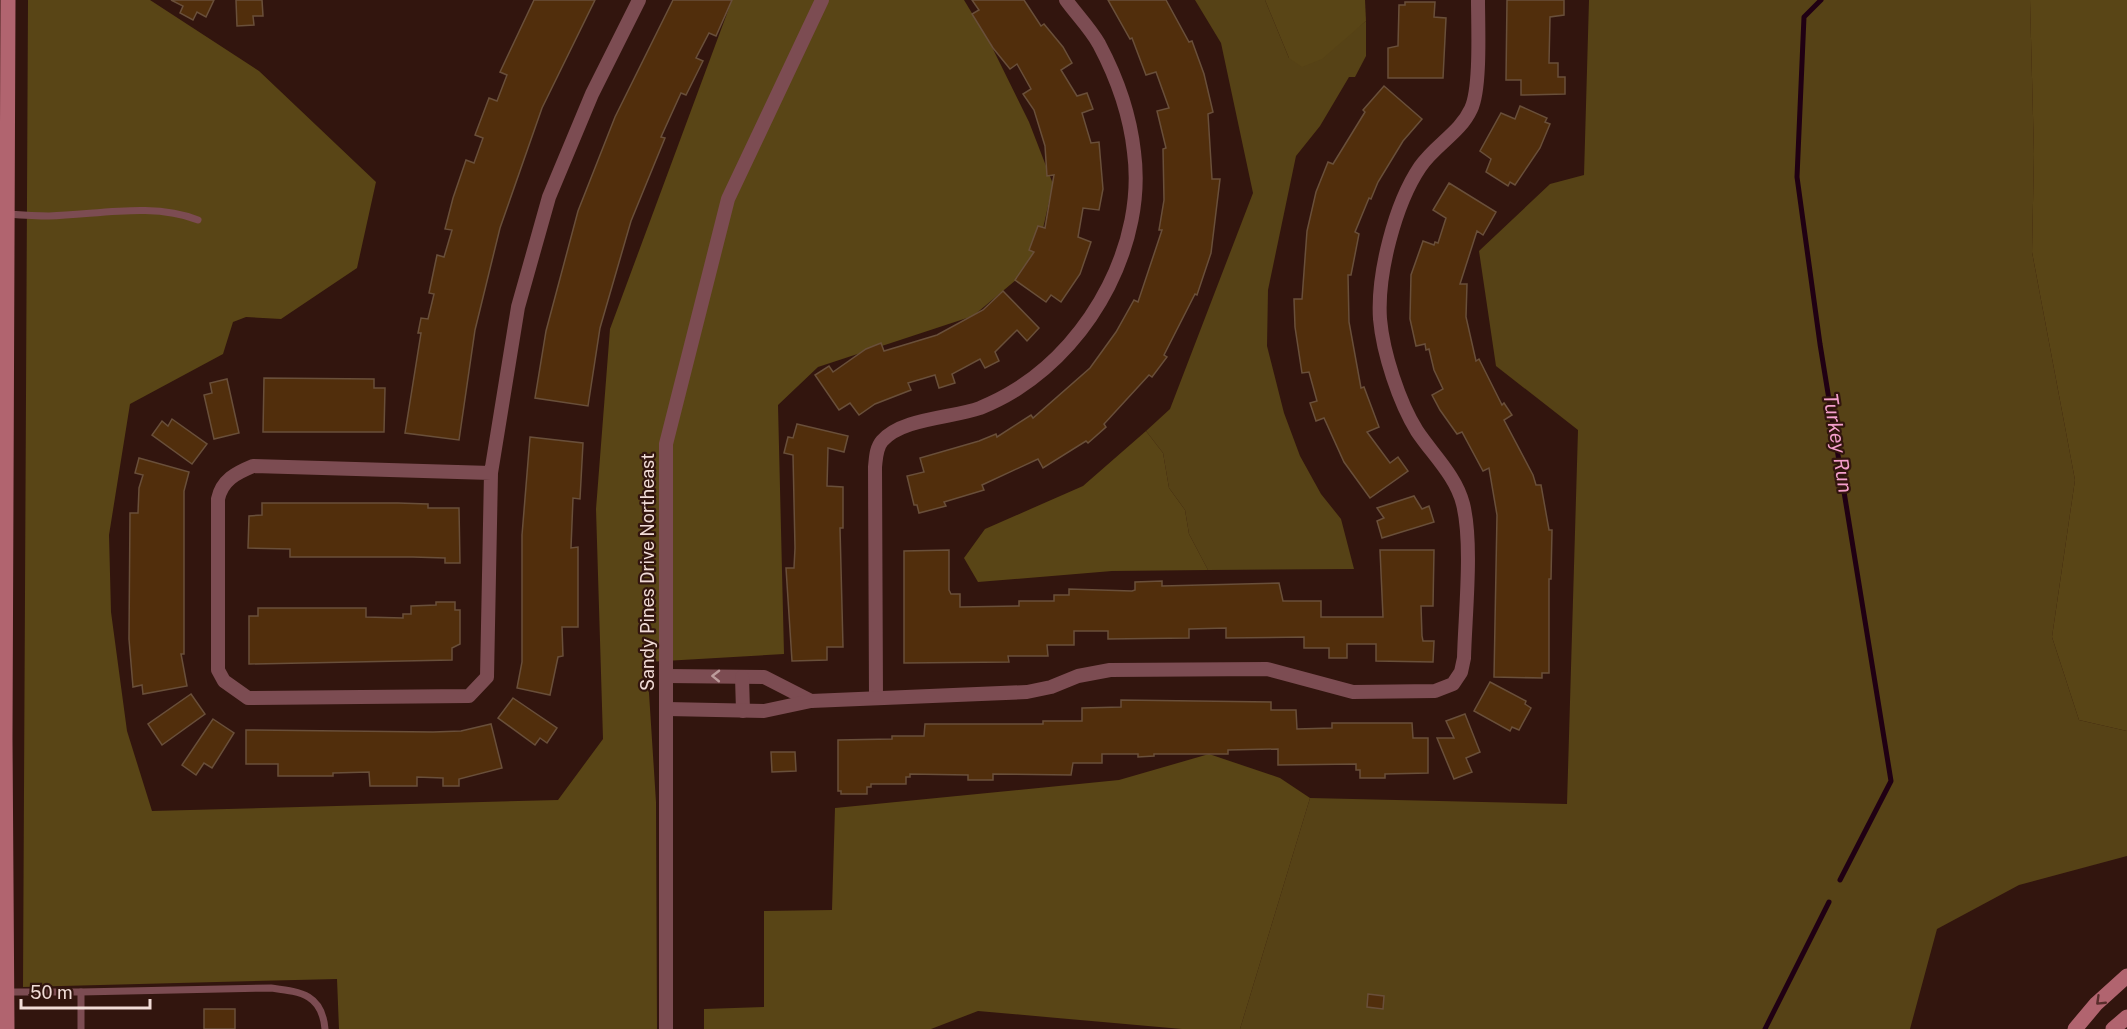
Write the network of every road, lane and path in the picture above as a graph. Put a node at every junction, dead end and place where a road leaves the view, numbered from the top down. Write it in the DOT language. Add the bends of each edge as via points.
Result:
graph roads {
  1 [pos="8,0"];
  2 [pos="639,0"];
  3 [pos="822,0"];
  4 [pos="1066,0"];
  5 [pos="1478,0"];
  6 [pos="7,214"];
  7 [pos="198,220"];
  8 [pos="490,473"];
  9 [pos="666,676"];
  10 [pos="742,677"];
  11 [pos="876,697"];
  12 [pos="811,701"];
  13 [pos="667,709"];
  14 [pos="743,711"];
  15 [pos="2,738"];
  16 [pos="2127,976"];
  17 [pos="81,992"];
  18 [pos="3,993"];
  19 [pos="2127,1017"];
  20 [pos="7,1029"];
  21 [pos="81,1029"];
  22 [pos="325,1029"];
  23 [pos="666,1029"];
  24 [pos="2075,1029"];
  25 [pos="2112,1029"];
  1 -- 6 [label="street"];
  2 -- 8 [label="street" via="592,94 549,197 518,307"];
  3 -- 9 [label="street, Sandy Pines Drive Northeast" via="728,199 666,444"];
  4 -- 11 [label="street" via="1098,42 1117,84 1134,152 1135,184 1122,253 1106,294 1082,329 1041,371 1017,389 980,407 901,427 881,442 875,466"];
  5 -- 11 [label="street" via="1472,107 1460,127 1420,166 1400,210 1381,279 1380,320 1401,400 1454,482 1463,503 1467,527 1464,658 1454,684 1435,691 1353,692 1267,669 1110,670 1027,692"];
  6 -- 7 [label="lane" via="154,212"];
  6 -- 15 [label="street"];
  8 -- 8 [label="street" via="489,666 487,677 469,696 248,698 224,681 218,670 218,499 220,487 227,479 253,466"];
  10 -- 9 [label="street, one-way"];
  9 -- 13 [label="street, Sandy Pines Drive Northeast"];
  10 -- 12 [label="street" via="764,677"];
  10 -- 14 [label="street"];
  11 -- 12 [label="street"];
  12 -- 14 [label="street" via="764,711"];
  13 -- 14 [label="street"];
  13 -- 23 [label="street, Sandy Pines Drive Northeast"];
  15 -- 18 [label="street"];
  16 -- 24 [label="street, one-way"];
  17 -- 18 [label="lane"];
  17 -- 21 [label="lane"];
  17 -- 22 [label="lane" via="272,988 301,992 314,1000"];
  18 -- 20 [label="street"];
  19 -- 25 [label="street"];
}
